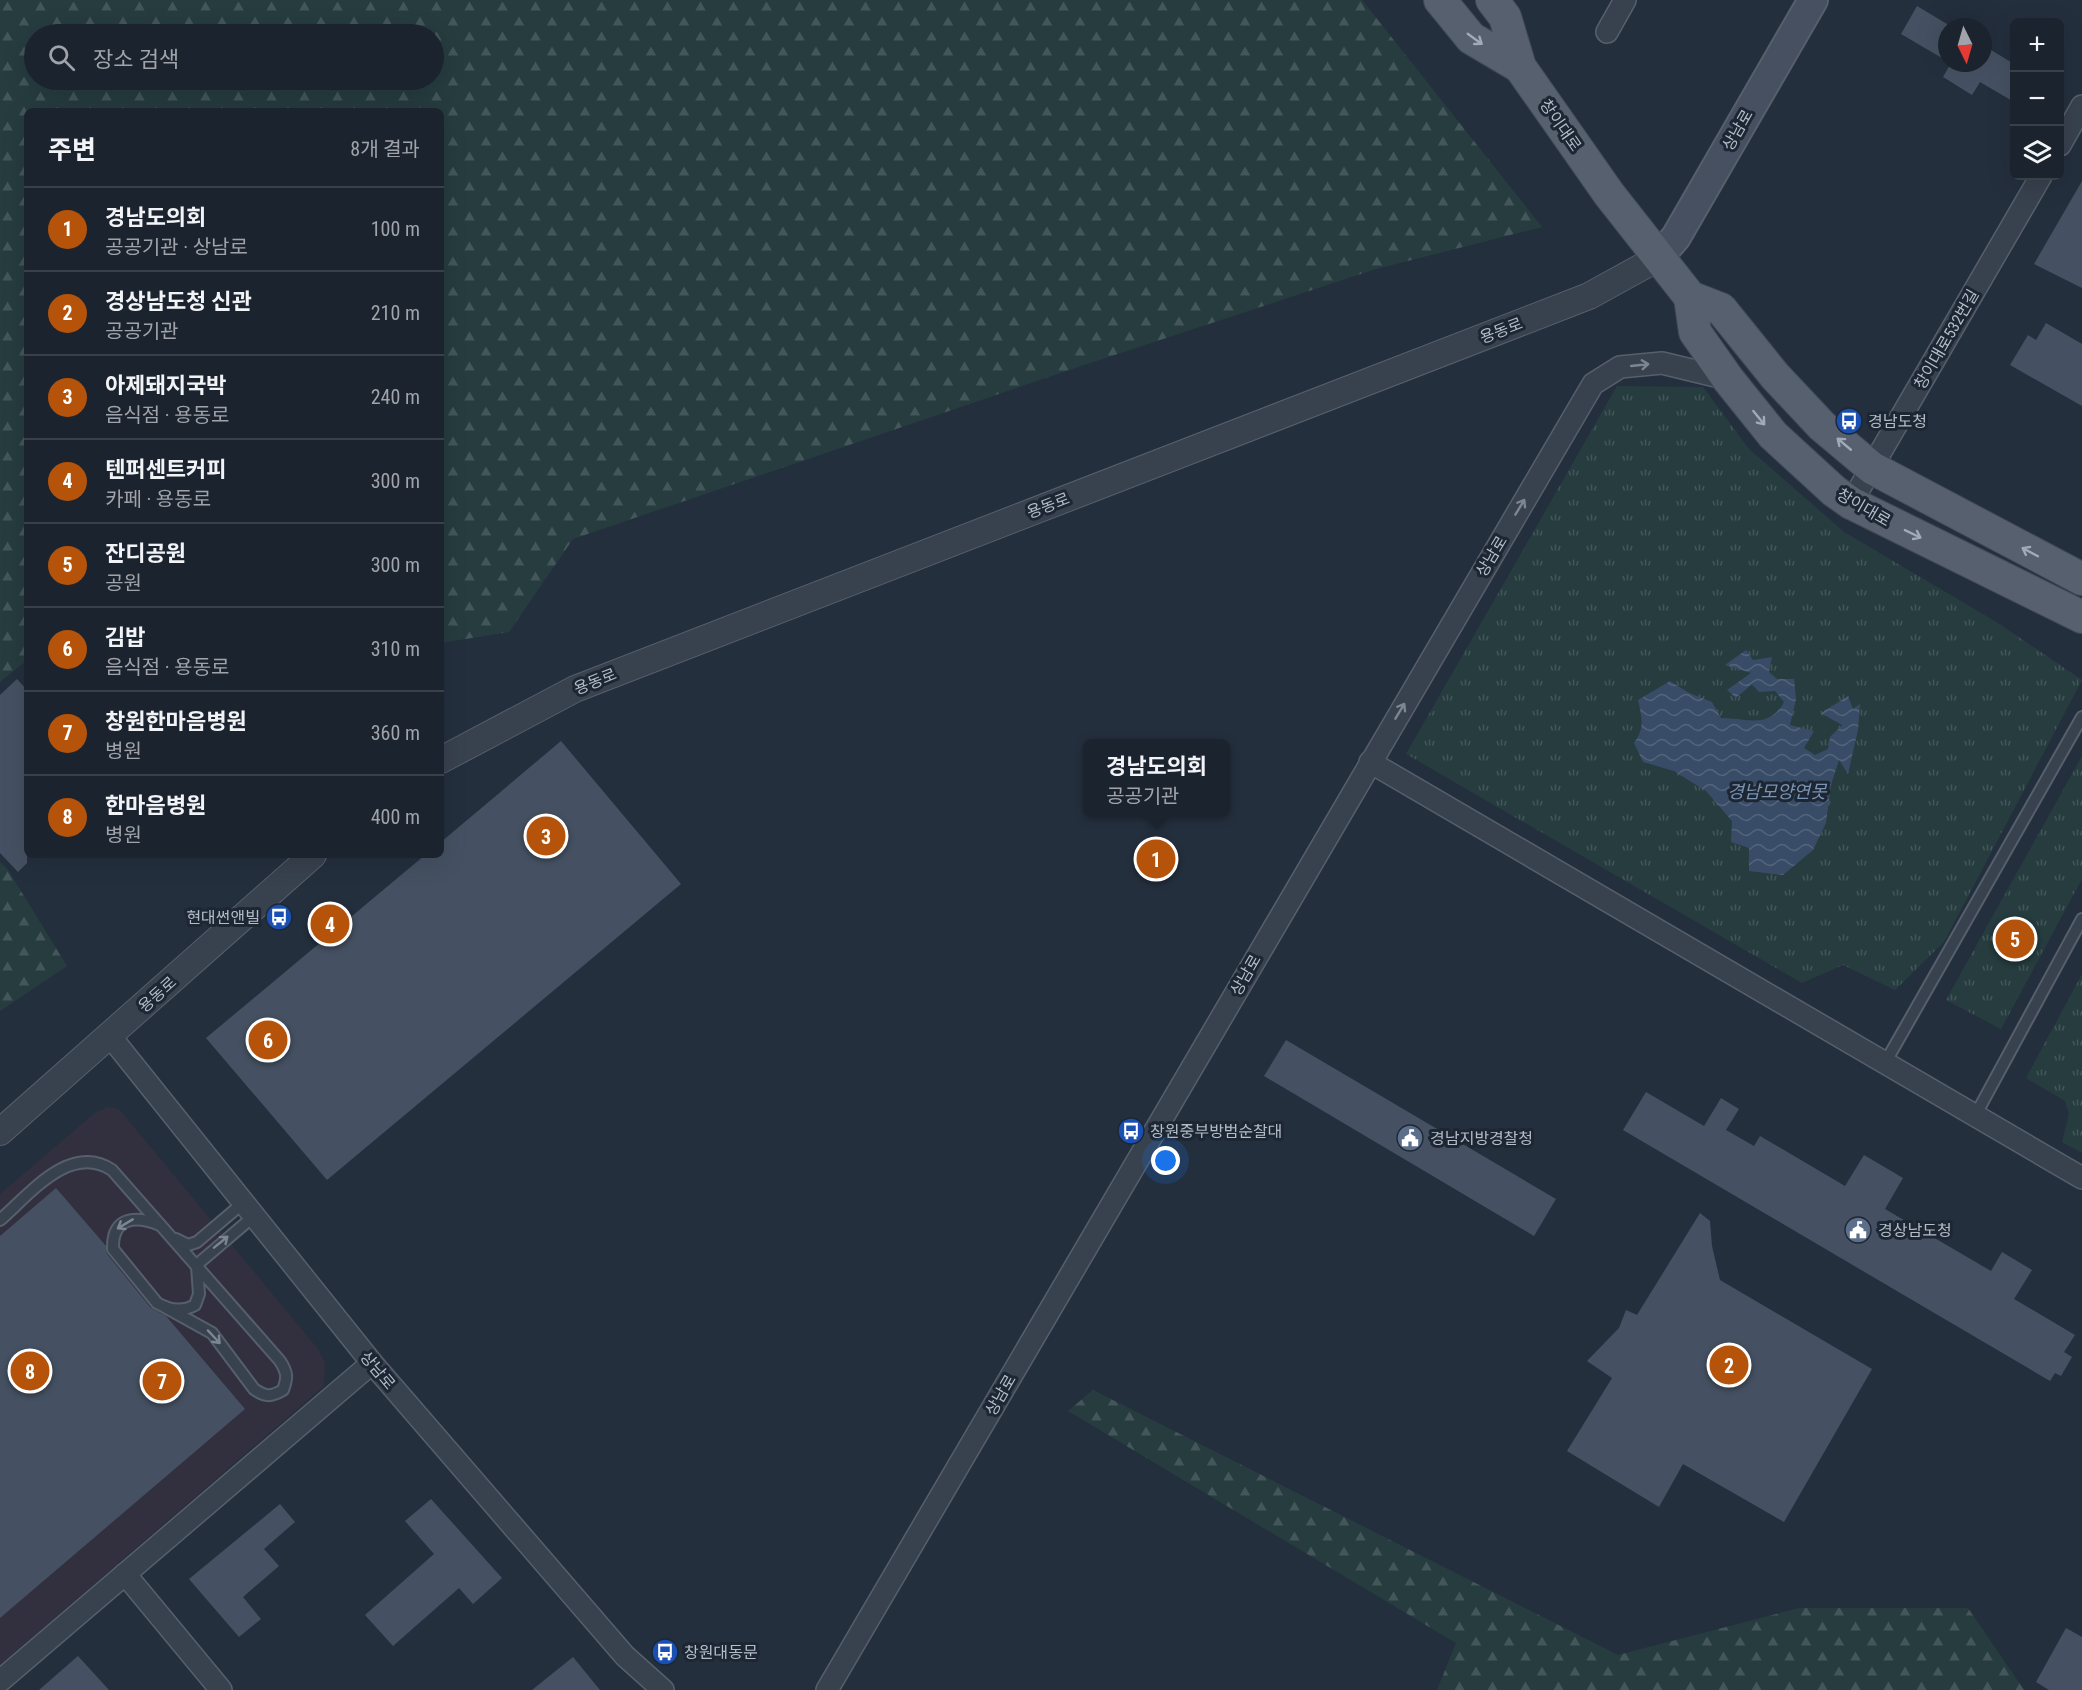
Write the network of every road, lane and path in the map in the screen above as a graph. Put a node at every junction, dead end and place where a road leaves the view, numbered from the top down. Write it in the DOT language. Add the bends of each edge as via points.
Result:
graph roads {
  1 [pos="1440,0"];
  2 [pos="1492,0"];
  3 [pos="1625,0"];
  4 [pos="1813,0"];
  5 [pos="1607,32"];
  6 [pos="1520,67"];
  7 [pos="2082,106"];
  8 [pos="2064,137"];
  9 [pos="2040,180"];
  10 [pos="1658,258"];
  11 [pos="1690,297"];
  12 [pos="1728,379"];
  13 [pos="1872,468"];
  14 [pos="1851,503"];
  15 [pos="2082,579"];
  16 [pos="2082,617"];
  17 [pos="2082,717"];
  18 [pos="444,758"];
  19 [pos="1370,762"];
  20 [pos="310,858"];
  21 [pos="2082,919"];
  22 [pos="110,1036"];
  23 [pos="1885,1063"];
  24 [pos="1975,1116"];
  25 [pos="0,1132"];
  26 [pos="2082,1178"];
  27 [pos="248,1209"];
  28 [pos="0,1220"];
  29 [pos="163,1228"];
  30 [pos="197,1266"];
  31 [pos="165,1307"];
  32 [pos="372,1363"];
  33 [pos="125,1574"];
  34 [pos="0,1681"];
  35 [pos="221,1690"];
  36 [pos="663,1690"];
  37 [pos="827,1690"];
  1 -- 6 [label="main road, 창이대로, one-way" via="1471,38"];
  2 -- 6 [label="main road, 창이대로" via="1505,17"];
  3 -- 5 [label="street"];
  4 -- 10 [label="main road, 상남로" via="1676,237"];
  6 -- 10 [label="main road, 창이대로"];
  7 -- 8 [label="street"];
  9 -- 13 [label="street, 창이대로532번길"];
  10 -- 11 [label="main road, 창이대로"];
  10 -- 18 [label="street, 용동로" via="1589,296 575,688"];
  11 -- 12 [label="main road, 창이대로" via="1695,332"];
  13 -- 11 [label="main road, 창이대로, one-way" via="1822,426 1721,309"];
  12 -- 14 [label="main road, 창이대로, one-way" via="1773,435"];
  19 -- 12 [label="street, 상남로, one-way" via="1593,384 1620,367 1662,363"];
  13 -- 14 [label="street, 창이대로532번길"];
  15 -- 13 [label="main road, 창이대로, one-way"];
  14 -- 16 [label="main road, 창이대로, one-way"];
  17 -- 23 [label="lane"];
  19 -- 23 [label="street"];
  19 -- 37 [label="street, 상남로"];
  20 -- 22 [label="street, 용동로"];
  21 -- 24 [label="lane"];
  22 -- 25 [label="street, 용동로"];
  22 -- 27 [label="street, 상남로"];
  23 -- 24 [label="street"];
  24 -- 26 [label="street"];
  27 -- 29 [label="lane" via="188,1245"];
  30 -- 27 [label="lane, one-way"];
  27 -- 32 [label="street, 상남로"];
  28 -- 29 [label="lane" via="56,1171 86,1161 102,1163 112,1170"];
  29 -- 30 [label="lane"];
  29 -- 31 [label="lane, one-way" via="135,1218 125,1221 112,1238 117,1255 157,1303"];
  30 -- 31 [label="lane" via="199,1294 195,1305 188,1309"];
  31 -- 30 [label="lane, one-way" via="212,1333 262,1395 283,1390 287,1380 280,1360"];
  32 -- 33 [label="street"];
  32 -- 36 [label="street, 상남로" via="625,1656"];
  33 -- 34 [label="street"];
  33 -- 35 [label="street"];
}
